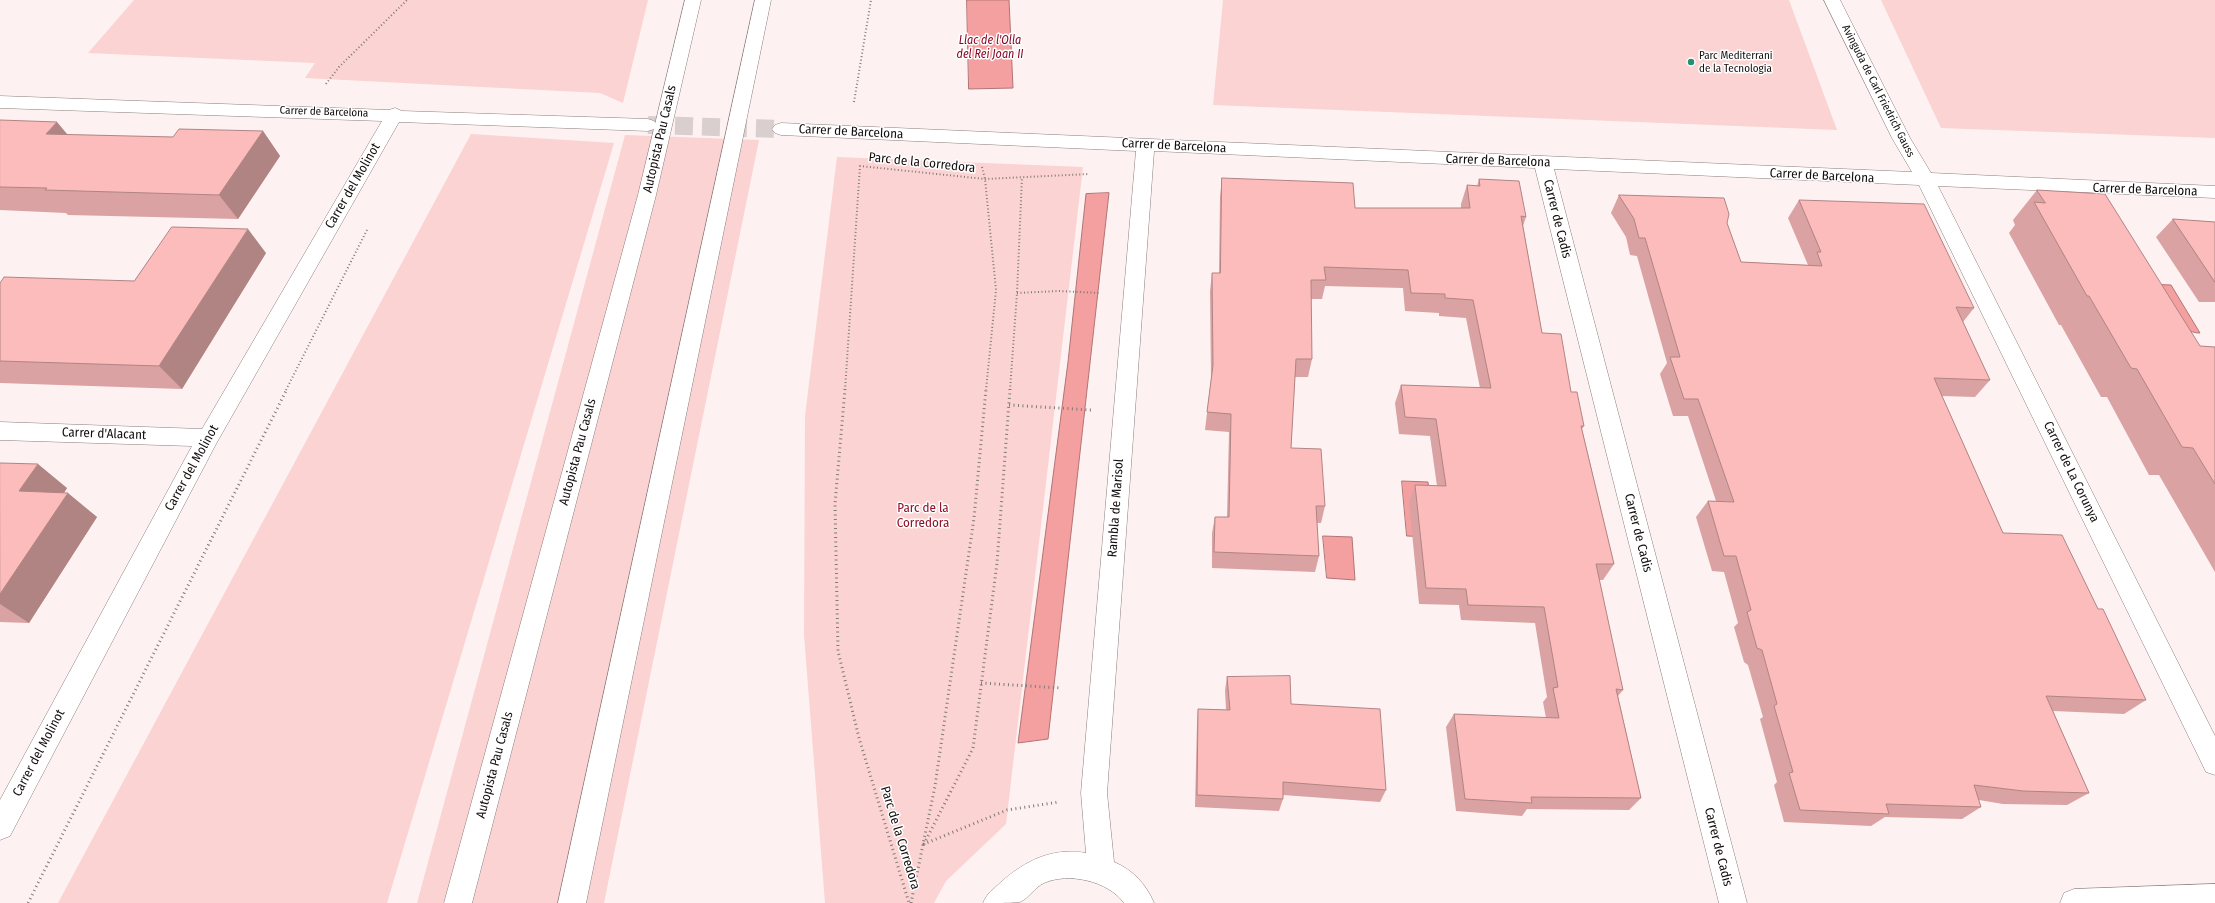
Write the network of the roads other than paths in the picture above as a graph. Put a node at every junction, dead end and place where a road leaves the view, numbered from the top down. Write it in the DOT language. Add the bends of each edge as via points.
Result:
graph roads {
  1 [pos="693,0"];
  2 [pos="763,0"];
  3 [pos="1832,0"];
  4 [pos="0,102"];
  5 [pos="395,114"];
  6 [pos="648,125"];
  7 [pos="781,129"];
  8 [pos="1145,145"];
  9 [pos="1542,162"];
  10 [pos="1926,181"];
  11 [pos="2215,192"];
  12 [pos="0,431"];
  13 [pos="208,438"];
  14 [pos="2215,763"];
  15 [pos="0,827"];
  16 [pos="1101,870"];
  17 [pos="2215,898"];
  18 [pos="458,903"];
  19 [pos="572,903"];
  20 [pos="997,903"];
  21 [pos="1140,903"];
  22 [pos="1732,903"];
  23 [pos="2074,903"];
  1 -- 18 [label="main road, Autopista Pau Casals" via="647,195"];
  2 -- 19 [label="main road"];
  3 -- 10 [label="main road, Avinguda de Carl Friedrich Gauss" via="1901,138"];
  4 -- 5 [label="main road, Carrer de Barcelona"];
  5 -- 6 [label="main road, Carrer de Barcelona"];
  5 -- 13 [label="main road, Carrer del Molinot"];
  7 -- 8 [label="main road, Carrer de Barcelona"];
  8 -- 9 [label="main road, Carrer de Barcelona"];
  8 -- 16 [label="main road, Rambla de Marisol" via="1094,793"];
  9 -- 10 [label="main road, Carrer de Barcelona"];
  9 -- 22 [label="main road, Carrer de Cadis"];
  10 -- 11 [label="main road, Carrer de Barcelona"];
  10 -- 14 [label="main road, Carrer de La Corunya"];
  12 -- 13 [label="main road, Carrer d'Alacant"];
  13 -- 15 [label="main road, Carrer del Molinot"];
  16 -- 20 [label="main road" via="1075,864 1052,867 1023,880"];
  16 -- 21 [label="main road" via="1121,882"];
  17 -- 23 [label="main road"];
}
